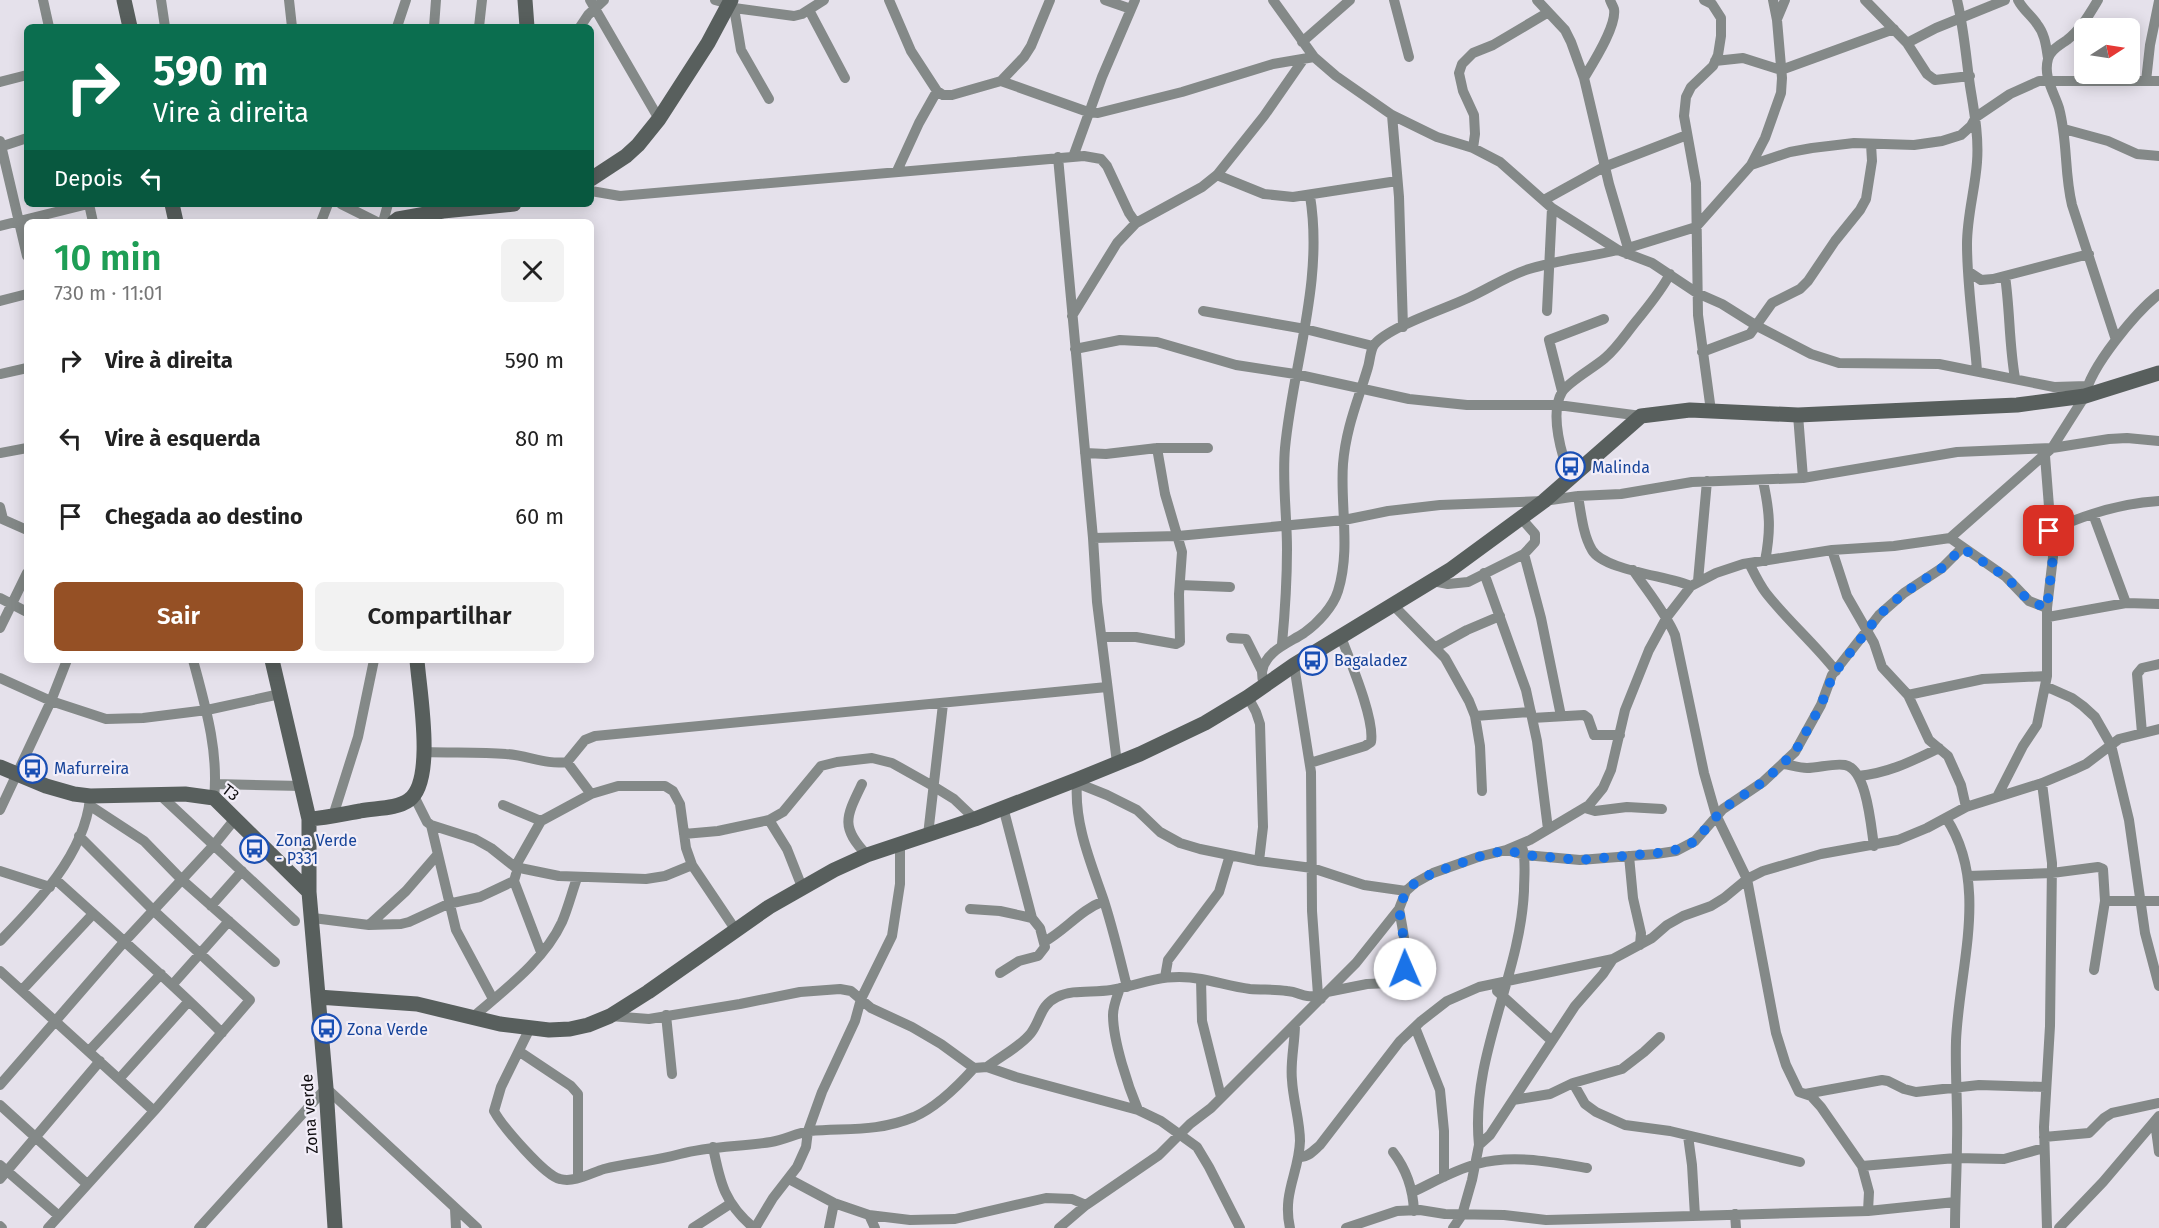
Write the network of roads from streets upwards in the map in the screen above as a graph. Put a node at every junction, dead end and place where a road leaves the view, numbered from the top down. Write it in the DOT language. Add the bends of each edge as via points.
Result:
graph roads {
  1 [pos="43,0"];
  2 [pos="124,0"];
  3 [pos="161,0"];
  4 [pos="289,0"];
  5 [pos="406,0"];
  6 [pos="436,0"];
  7 [pos="482,0"];
  8 [pos="525,0"];
  9 [pos="604,0"];
  10 [pos="824,0"];
  11 [pos="889,0"];
  12 [pos="1050,0"];
  13 [pos="1106,0"];
  14 [pos="1273,0"];
  15 [pos="1350,0"];
  16 [pos="1394,0"];
  17 [pos="1537,0"];
  18 [pos="1620,0"];
  19 [pos="1704,0"];
  20 [pos="1773,0"];
  21 [pos="1785,0"];
  22 [pos="1865,0"];
  23 [pos="1958,0"];
  24 [pos="2005,0"];
  25 [pos="2018,0"];
  26 [pos="2098,0"];
  27 [pos="2159,1"];
  28 [pos="727,3"];
  29 [pos="593,4"];
  30 [pos="1133,4"];
  31 [pos="1612,5"];
  32 [pos="809,10"];
  33 [pos="1547,13"];
  34 [pos="1962,17"];
  35 [pos="1777,20"];
  36 [pos="48,24"];
  37 [pos="129,24"];
  38 [pos="165,24"];
  39 [pos="292,24"];
  40 [pos="398,24"];
  41 [pos="434,24"];
  42 [pos="479,24"];
  43 [pos="527,24"];
  44 [pos="582,24"];
  45 [pos="1894,29"];
  46 [pos="1302,42"];
  47 [pos="1907,43"];
  48 [pos="1409,57"];
  49 [pos="1309,58"];
  50 [pos="2048,58"];
  51 [pos="1715,62"];
  52 [pos="1781,70"];
  53 [pos="24,76"];
  54 [pos="1970,76"];
  55 [pos="845,78"];
  56 [pos="1584,78"];
  57 [pos="2048,80"];
  58 [pos="1001,81"];
  59 [pos="2146,81"];
  60 [pos="2159,81"];
  61 [pos="0,82"];
  62 [pos="937,91"];
  63 [pos="769,99"];
  64 [pos="1088,112"];
  65 [pos="1392,115"];
  66 [pos="1977,117"];
  67 [pos="659,119"];
  68 [pos="2064,129"];
  69 [pos="1687,135"];
  70 [pos="24,139"];
  71 [pos="1871,144"];
  72 [pos="0,145"];
  73 [pos="1473,148"];
  74 [pos="2159,156"];
  75 [pos="1058,157"];
  76 [pos="1073,157"];
  77 [pos="1751,165"];
  78 [pos="1604,167"];
  79 [pos="897,171"];
  80 [pos="1217,175"];
  81 [pos="594,177"];
  82 [pos="1397,181"];
  83 [pos="594,192"];
  84 [pos="1310,196"];
  85 [pos="1548,204"];
  86 [pos="76,207"];
  87 [pos="347,207"];
  88 [pos="469,207"];
  89 [pos="27,219"];
  90 [pos="371,219"];
  91 [pos="398,219"];
  92 [pos="24,220"];
  93 [pos="19,221"];
  94 [pos="1137,223"];
  95 [pos="0,226"];
  96 [pos="1696,227"];
  97 [pos="24,243"];
  98 [pos="1625,250"];
  99 [pos="2089,254"];
  100 [pos="1548,265"];
  101 [pos="1969,272"];
  102 [pos="1670,274"];
  103 [pos="2005,276"];
  104 [pos="1697,293"];
  105 [pos="2159,294"];
  106 [pos="24,295"];
  107 [pos="0,301"];
  108 [pos="1203,311"];
  109 [pos="1547,311"];
  110 [pos="1072,316"];
  111 [pos="1604,319"];
  112 [pos="1757,326"];
  113 [pos="1403,327"];
  114 [pos="1305,329"];
  115 [pos="2116,340"];
  116 [pos="1373,346"];
  117 [pos="1075,349"];
  118 [pos="1702,352"];
  119 [pos="24,369"];
  120 [pos="1977,371"];
  121 [pos="0,374"];
  122 [pos="1295,374"];
  123 [pos="2156,376"];
  124 [pos="2015,378"];
  125 [pos="1361,388"];
  126 [pos="1562,391"];
  127 [pos="2086,391"];
  128 [pos="1558,405"];
  129 [pos="1711,411"];
  130 [pos="1798,415"];
  131 [pos="1641,416"];
  132 [pos="2159,441"];
  133 [pos="1157,448"];
  134 [pos="1208,448"];
  135 [pos="24,449"];
  136 [pos="2048,452"];
  137 [pos="0,453"];
  138 [pos="1085,453"];
  139 [pos="1570,478"];
  140 [pos="1803,478"];
  141 [pos="1707,481"];
  142 [pos="1763,481"];
  143 [pos="1578,496"];
  144 [pos="1544,501"];
  145 [pos="2159,501"];
  146 [pos="0,507"];
  147 [pos="2093,514"];
  148 [pos="1521,518"];
  149 [pos="1,519"];
  150 [pos="1344,520"];
  151 [pos="1286,525"];
  152 [pos="24,529"];
  153 [pos="2049,531"];
  154 [pos="1178,536"];
  155 [pos="1094,538"];
  156 [pos="1950,538"];
  157 [pos="1962,548"];
  158 [pos="1832,550"];
  159 [pos="1524,554"];
  160 [pos="1766,561"];
  161 [pos="1749,563"];
  162 [pos="1633,570"];
  163 [pos="1484,573"];
  164 [pos="24,579"];
  165 [pos="1433,581"];
  166 [pos="1694,583"];
  167 [pos="1180,585"];
  168 [pos="1230,587"];
  169 [pos="0,598"];
  170 [pos="11,603"];
  171 [pos="2126,603"];
  172 [pos="2159,604"];
  173 [pos="1394,606"];
  174 [pos="24,610"];
  175 [pos="2048,613"];
  176 [pos="1500,616"];
  177 [pos="1667,617"];
  178 [pos="0,628"];
  179 [pos="1866,630"];
  180 [pos="1102,637"];
  181 [pos="1341,637"];
  182 [pos="1231,638"];
  183 [pos="1282,644"];
  184 [pos="1436,647"];
  185 [pos="66,663"];
  186 [pos="194,663"];
  187 [pos="273,663"];
  188 [pos="373,663"];
  189 [pos="417,663"];
  190 [pos="2159,664"];
  191 [pos="1294,665"];
  192 [pos="1836,671"];
  193 [pos="0,678"];
  194 [pos="1263,678"];
  195 [pos="2046,681"];
  196 [pos="1107,687"];
  197 [pos="280,694"];
  198 [pos="1908,695"];
  199 [pos="1248,697"];
  200 [pos="51,701"];
  201 [pos="943,704"];
  202 [pos="207,710"];
  203 [pos="1531,715"];
  204 [pos="1475,716"];
  205 [pos="1561,716"];
  206 [pos="2159,729"];
  207 [pos="2142,733"];
  208 [pos="1620,735"];
  209 [pos="2111,745"];
  210 [pos="1939,748"];
  211 [pos="425,752"];
  212 [pos="567,762"];
  213 [pos="1117,763"];
  214 [pos="1310,763"];
  215 [pos="1784,764"];
  216 [pos="0,767"];
  217 [pos="16,774"];
  218 [pos="1858,776"];
  219 [pos="1077,781"];
  220 [pos="2042,783"];
  221 [pos="862,784"];
  222 [pos="302,786"];
  223 [pos="933,786"];
  224 [pos="1482,790"];
  225 [pos="214,791"];
  226 [pos="159,794"];
  227 [pos="591,794"];
  228 [pos="1998,795"];
  229 [pos="414,796"];
  230 [pos="90,801"];
  231 [pos="503,806"];
  232 [pos="1003,807"];
  233 [pos="1966,807"];
  234 [pos="1585,808"];
  235 [pos="1662,809"];
  236 [pos="0,810"];
  237 [pos="1716,815"];
  238 [pos="333,816"];
  239 [pos="1946,818"];
  240 [pos="235,819"];
  241 [pos="309,819"];
  242 [pos="975,819"];
  243 [pos="769,820"];
  244 [pos="541,821"];
  245 [pos="431,825"];
  246 [pos="1548,829"];
  247 [pos="684,834"];
  248 [pos="928,835"];
  249 [pos="79,836"];
  250 [pos="1522,843"];
  251 [pos="900,844"];
  252 [pos="214,845"];
  253 [pos="1874,846"];
  254 [pos="1506,850"];
  255 [pos="438,854"];
  256 [pos="867,855"];
  257 [pos="1230,855"];
  258 [pos="1525,855"];
  259 [pos="1629,856"];
  260 [pos="1259,861"];
  261 [pos="692,865"];
  262 [pos="516,867"];
  263 [pos="1312,868"];
  264 [pos="0,871"];
  265 [pos="242,871"];
  266 [pos="2052,873"];
  267 [pos="1968,876"];
  268 [pos="577,878"];
  269 [pos="181,879"];
  270 [pos="1747,879"];
  271 [pos="514,881"];
  272 [pos="53,883"];
  273 [pos="802,887"];
  274 [pos="1406,891"];
  275 [pos="309,892"];
  276 [pos="1104,901"];
  277 [pos="2105,901"];
  278 [pos="2159,901"];
  279 [pos="2140,902"];
  280 [pos="448,904"];
  281 [pos="211,906"];
  282 [pos="969,909"];
  283 [pos="1399,909"];
  284 [pos="153,910"];
  285 [pos="93,914"];
  286 [pos="312,918"];
  287 [pos="1032,918"];
  288 [pos="229,921"];
  289 [pos="295,921"];
  290 [pos="369,925"];
  291 [pos="735,929"];
  292 [pos="0,941"];
  293 [pos="124,942"];
  294 [pos="1044,942"];
  295 [pos="1640,945"];
  296 [pos="542,952"];
  297 [pos="201,953"];
  298 [pos="1613,959"];
  299 [pos="275,962"];
  300 [pos="2094,970"];
  301 [pos="0,971"];
  302 [pos="1000,973"];
  303 [pos="161,974"];
  304 [pos="1165,977"];
  305 [pos="1201,979"];
  306 [pos="1506,982"];
  307 [pos="173,984"];
  308 [pos="1491,984"];
  309 [pos="2159,986"];
  310 [pos="1124,987"];
  311 [pos="22,990"];
  312 [pos="1322,995"];
  313 [pos="1502,995"];
  314 [pos="318,997"];
  315 [pos="493,999"];
  316 [pos="861,999"];
  317 [pos="189,1001"];
  318 [pos="666,1015"];
  319 [pos="610,1016"];
  320 [pos="473,1017"];
  321 [pos="56,1020"];
  322 [pos="1295,1024"];
  323 [pos="1415,1027"];
  324 [pos="530,1028"];
  325 [pos="222,1033"];
  326 [pos="1659,1037"];
  327 [pos="1551,1041"];
  328 [pos="89,1051"];
  329 [pos="520,1052"];
  330 [pos="100,1061"];
  331 [pos="987,1066"];
  332 [pos="974,1068"];
  333 [pos="672,1074"];
  334 [pos="119,1079"];
  335 [pos="1573,1083"];
  336 [pos="0,1085"];
  337 [pos="2045,1087"];
  338 [pos="326,1088"];
  339 [pos="1955,1088"];
  340 [pos="1804,1094"];
  341 [pos="1221,1097"];
  342 [pos="1513,1100"];
  343 [pos="2159,1103"];
  344 [pos="0,1105"];
  345 [pos="1138,1110"];
  346 [pos="154,1111"];
  347 [pos="2157,1119"];
  348 [pos="808,1131"];
  349 [pos="1179,1135"];
  350 [pos="35,1136"];
  351 [pos="1688,1136"];
  352 [pos="2044,1142"];
  353 [pos="1479,1145"];
  354 [pos="713,1147"];
  355 [pos="1394,1152"];
  356 [pos="2159,1152"];
  357 [pos="1298,1157"];
  358 [pos="1956,1158"];
  359 [pos="1800,1162"];
  360 [pos="1475,1164"];
  361 [pos="1862,1167"];
  362 [pos="1587,1168"];
  363 [pos="2,1172"];
  364 [pos="1444,1177"];
  365 [pos="578,1178"];
  366 [pos="789,1179"];
  367 [pos="87,1184"];
  368 [pos="1413,1192"];
  369 [pos="1955,1202"];
  370 [pos="834,1203"];
  371 [pos="730,1204"];
  372 [pos="1086,1205"];
  373 [pos="455,1209"];
  374 [pos="1414,1211"];
  375 [pos="1868,1211"];
  376 [pos="1735,1214"];
  377 [pos="869,1215"];
  378 [pos="59,1216"];
  379 [pos="1695,1216"];
  380 [pos="1458,1223"];
  381 [pos="1609,1223"];
  382 [pos="940,1224"];
  383 [pos="48,1228"];
  384 [pos="200,1228"];
  385 [pos="335,1228"];
  386 [pos="456,1228"];
  387 [pos="477,1228"];
  388 [pos="693,1228"];
  389 [pos="754,1228"];
  390 [pos="829,1228"];
  391 [pos="875,1228"];
  392 [pos="1059,1228"];
  393 [pos="1240,1228"];
  394 [pos="1290,1228"];
  395 [pos="1346,1228"];
  396 [pos="1736,1228"];
  397 [pos="1955,1228"];
  398 [pos="2047,1228"];
  399 [pos="2059,1228"];
  1 -- 36 [label="street"];
  2 -- 37 [label="street"];
  3 -- 38 [label="street"];
  4 -- 39 [label="street"];
  5 -- 40 [label="street"];
  6 -- 41 [label="street"];
  7 -- 42 [label="street"];
  8 -- 43 [label="street"];
  9 -- 29 [label="street"];
  10 -- 32 [label="street"];
  11 -- 62 [label="street" via="911,51"];
  12 -- 58 [label="street" via="1024,57"];
  13 -- 30 [label="street"];
  14 -- 46 [label="street"];
  15 -- 46 [label="street"];
  16 -- 48 [label="street"];
  17 -- 33 [label="street"];
  18 -- 31 [label="street"];
  19 -- 51 [label="street" via="1712,4 1720,18 1721,36"];
  20 -- 35 [label="street"];
  21 -- 35 [label="street"];
  22 -- 45 [label="street"];
  23 -- 34 [label="street"];
  24 -- 34 [label="street"];
  25 -- 50 [label="street" via="2039,27"];
  26 -- 50 [label="street" via="2083,26"];
  27 -- 59 [label="street"];
  28 -- 32 [label="street" via="794,15"];
  28 -- 63 [label="street" via="741,50"];
  28 -- 67 [label="street" via="702,53"];
  29 -- 44 [label="street"];
  29 -- 67 [label="street"];
  30 -- 64 [label="street"];
  31 -- 56 [label="street" via="1613,19"];
  32 -- 55 [label="street"];
  33 -- 56 [label="street" via="1565,30"];
  33 -- 73 [label="street" via="1473,53 1461,64 1463,91 1474,116"];
  34 -- 47 [label="street"];
  34 -- 54 [label="street"];
  35 -- 52 [label="street"];
  45 -- 47 [label="street"];
  45 -- 52 [label="street"];
  46 -- 49 [label="street"];
  47 -- 54 [label="street" via="1935,80"];
  49 -- 64 [label="street" via="1273,64 1110,111"];
  49 -- 65 [label="street"];
  49 -- 80 [label="street"];
  50 -- 57 [label="street"];
  51 -- 52 [label="street" via="1743,58"];
  51 -- 69 [label="street" via="1686,97"];
  52 -- 77 [label="street" via="1779,103"];
  53 -- 61 [label="street"];
  54 -- 66 [label="street"];
  56 -- 78 [label="street"];
  57 -- 59 [label="street"];
  57 -- 66 [label="street" via="2018,90"];
  57 -- 68 [label="street"];
  58 -- 62 [label="street" via="952,95"];
  58 -- 64 [label="street"];
  59 -- 60 [label="street"];
  62 -- 79 [label="street"];
  64 -- 76 [label="street"];
  65 -- 73 [label="street" via="1437,137"];
  65 -- 82 [label="street"];
  66 -- 71 [label="street" via="1961,135 1942,141"];
  66 -- 101 [label="street" via="1977,161 1968,220"];
  67 -- 81 [label="street" via="632,151"];
  68 -- 74 [label="street" via="2137,154"];
  68 -- 99 [label="street" via="2068,189"];
  69 -- 78 [label="street"];
  69 -- 96 [label="street" via="1696,183"];
  70 -- 72 [label="street"];
  71 -- 77 [label="street" via="1803,149"];
  71 -- 112 [label="street" via="1869,181 1860,210 1800,289 1772,303"];
  72 -- 93 [label="street"];
  73 -- 85 [label="street" via="1500,162"];
  75 -- 76 [label="street"];
  75 -- 79 [label="street"];
  75 -- 110 [label="street"];
  76 -- 94 [label="street" via="1101,159"];
  77 -- 96 [label="street"];
  78 -- 85 [label="street"];
  78 -- 98 [label="street"];
  79 -- 83 [label="street" via="620,196"];
  80 -- 84 [label="street" via="1264,194"];
  80 -- 94 [label="street"];
  82 -- 84 [label="street"];
  82 -- 113 [label="street"];
  84 -- 114 [label="street" via="1314,243"];
  85 -- 98 [label="street"];
  85 -- 100 [label="street"];
  86 -- 89 [label="street"];
  87 -- 90 [label="street"];
  88 -- 91 [label="street"];
  92 -- 93 [label="street"];
  93 -- 95 [label="street"];
  93 -- 97 [label="street"];
  94 -- 110 [label="street" via="1117,243"];
  96 -- 98 [label="street"];
  96 -- 104 [label="street"];
  98 -- 100 [label="street"];
  98 -- 102 [label="street"];
  99 -- 103 [label="street"];
  99 -- 115 [label="street"];
  100 -- 109 [label="street"];
  100 -- 113 [label="street" via="1513,275"];
  101 -- 103 [label="street" via="1981,280"];
  101 -- 120 [label="street"];
  102 -- 104 [label="street"];
  102 -- 126 [label="street" via="1624,339"];
  103 -- 124 [label="street"];
  104 -- 112 [label="street"];
  104 -- 118 [label="street"];
  105 -- 115 [label="street"];
  106 -- 107 [label="street"];
  108 -- 114 [label="street"];
  110 -- 117 [label="street"];
  111 -- 126 [label="street" via="1550,340"];
  112 -- 118 [label="street" via="1750,334"];
  112 -- 120 [label="street" via="1811,354 1839,363 1939,364"];
  113 -- 116 [label="street"];
  114 -- 116 [label="street"];
  114 -- 122 [label="street"];
  115 -- 127 [label="street"];
  116 -- 125 [label="street"];
  117 -- 122 [label="street" via="1120,340 1146,341 1236,365"];
  117 -- 138 [label="street"];
  118 -- 129 [label="street"];
  119 -- 121 [label="street"];
  120 -- 124 [label="street"];
  122 -- 125 [label="street"];
  122 -- 151 [label="street" via="1284,457"];
  123 -- 127 [label="street"];
  124 -- 127 [label="street"];
  125 -- 128 [label="street" via="1458,405"];
  125 -- 150 [label="street" via="1346,440"];
  126 -- 128 [label="street"];
  127 -- 130 [label="street" via="2042,403 2007,406"];
  127 -- 136 [label="street"];
  128 -- 131 [label="street"];
  128 -- 139 [label="street" via="1560,449"];
  129 -- 130 [label="street"];
  129 -- 131 [label="street"];
  130 -- 140 [label="street"];
  131 -- 139 [label="street"];
  132 -- 136 [label="street" via="2109,439"];
  133 -- 134 [label="street"];
  133 -- 138 [label="street"];
  133 -- 154 [label="street"];
  135 -- 137 [label="street"];
  136 -- 140 [label="street" via="1989,450 1937,454"];
  136 -- 153 [label="street"];
  136 -- 156 [label="street"];
  138 -- 155 [label="street"];
  139 -- 144 [label="street"];
  140 -- 142 [label="street"];
  141 -- 142 [label="street"];
  141 -- 143 [label="street" via="1622,494"];
  141 -- 166 [label="street"];
  142 -- 160 [label="street" via="1770,516"];
  143 -- 144 [label="street"];
  143 -- 162 [label="street" via="1591,549 1597,557"];
  144 -- 148 [label="street"];
  144 -- 150 [label="street" via="1440,505"];
  145 -- 147 [label="street"];
  146 -- 149 [label="street"];
  147 -- 153 [label="street"];
  147 -- 171 [label="street"];
  148 -- 159 [label="street" via="1535,534 1535,542"];
  148 -- 165 [label="street"];
  149 -- 152 [label="street"];
  150 -- 151 [label="street"];
  150 -- 183 [label="street" via="1344,562 1337,594 1315,624"];
  151 -- 154 [label="street"];
  151 -- 183 [label="street"];
  153 -- 175 [label="street" via="2053,557"];
  154 -- 155 [label="street"];
  154 -- 167 [label="street" via="1182,559"];
  155 -- 180 [label="street"];
  156 -- 157 [label="street"];
  156 -- 158 [label="street"];
  157 -- 175 [label="street" via="2006,577 2029,601"];
  157 -- 179 [label="street" via="1942,568 1904,593"];
  158 -- 160 [label="street"];
  158 -- 179 [label="street" via="1847,596"];
  159 -- 163 [label="street"];
  159 -- 205 [label="street"];
  160 -- 161 [label="street"];
  161 -- 166 [label="street"];
  161 -- 192 [label="street" via="1764,590"];
  162 -- 166 [label="street"];
  162 -- 177 [label="street"];
  163 -- 165 [label="street" via="1458,584"];
  163 -- 176 [label="street"];
  164 -- 170 [label="street"];
  165 -- 173 [label="street"];
  166 -- 177 [label="street"];
  167 -- 168 [label="street"];
  167 -- 180 [label="street" via="1180,642"];
  169 -- 170 [label="street"];
  170 -- 174 [label="street"];
  170 -- 178 [label="street"];
  171 -- 172 [label="street"];
  171 -- 175 [label="street"];
  173 -- 181 [label="street"];
  173 -- 184 [label="street"];
  175 -- 195 [label="street"];
  176 -- 184 [label="street"];
  176 -- 203 [label="street"];
  177 -- 208 [label="street" via="1638,677"];
  177 -- 237 [label="street" via="1675,635"];
  179 -- 192 [label="street"];
  179 -- 198 [label="street" via="1886,673"];
  180 -- 196 [label="street"];
  181 -- 191 [label="street"];
  181 -- 214 [label="street" via="1366,706 1371,742"];
  182 -- 194 [label="street" via="1245,639"];
  183 -- 194 [label="street" via="1267,661"];
  184 -- 204 [label="street"];
  185 -- 200 [label="street"];
  186 -- 202 [label="street"];
  187 -- 197 [label="street"];
  188 -- 238 [label="street" via="358,737"];
  189 -- 211 [label="street"];
  190 -- 207 [label="street" via="2142,668 2137,674"];
  191 -- 194 [label="street"];
  191 -- 214 [label="street"];
  192 -- 215 [label="street" via="1795,752"];
  193 -- 200 [label="street"];
  194 -- 199 [label="street"];
  195 -- 198 [label="street" via="1983,679"];
  195 -- 209 [label="street" via="2095,717"];
  195 -- 228 [label="street" via="2037,725"];
  196 -- 201 [label="street"];
  196 -- 213 [label="street"];
  197 -- 202 [label="street"];
  197 -- 222 [label="street"];
  198 -- 210 [label="street" via="1929,740"];
  199 -- 213 [label="street" via="1205,723"];
  199 -- 260 [label="street" via="1260,724 1263,827"];
  200 -- 202 [label="street" via="106,719"];
  200 -- 217 [label="street"];
  201 -- 212 [label="street" via="595,736 585,740"];
  201 -- 223 [label="street"];
  202 -- 225 [label="street"];
  203 -- 204 [label="street"];
  203 -- 205 [label="street"];
  203 -- 246 [label="street"];
  204 -- 224 [label="street"];
  205 -- 208 [label="street" via="1584,715 1594,735"];
  206 -- 207 [label="street"];
  207 -- 209 [label="street"];
  208 -- 234 [label="street" via="1603,788"];
  209 -- 220 [label="street" via="2086,764"];
  209 -- 279 [label="street" via="2137,863"];
  210 -- 218 [label="street" via="1900,767"];
  210 -- 233 [label="street" via="1948,756"];
  211 -- 212 [label="street" via="508,754"];
  211 -- 229 [label="street" via="420,786"];
  212 -- 227 [label="street"];
  213 -- 219 [label="street"];
  214 -- 263 [label="street"];
  215 -- 218 [label="street" via="1807,768 1844,764"];
  215 -- 237 [label="street"];
  216 -- 217 [label="street, T3"];
  217 -- 230 [label="street, T3"];
  217 -- 236 [label="street"];
  218 -- 253 [label="street"];
  219 -- 232 [label="street"];
  219 -- 257 [label="street" via="1137,810 1160,832 1180,843"];
  219 -- 276 [label="street" via="1083,839"];
  220 -- 228 [label="street"];
  220 -- 266 [label="street"];
  221 -- 256 [label="street" via="848,823 858,846"];
  222 -- 225 [label="street"];
  222 -- 241 [label="street"];
  223 -- 242 [label="street"];
  223 -- 243 [label="street" via="882,760 826,764 783,812"];
  223 -- 248 [label="street"];
  225 -- 226 [label="street, T3"];
  225 -- 240 [label="street, T3"];
  226 -- 230 [label="street, T3"];
  226 -- 252 [label="street"];
  227 -- 244 [label="street"];
  227 -- 247 [label="street" via="618,786 665,786 673,790 680,804"];
  228 -- 233 [label="street"];
  229 -- 238 [label="street" via="392,806"];
  229 -- 245 [label="street"];
  230 -- 249 [label="street"];
  230 -- 269 [label="street" via="144,841"];
  231 -- 244 [label="street"];
  232 -- 242 [label="street"];
  232 -- 287 [label="street"];
  233 -- 239 [label="street"];
  234 -- 235 [label="street"];
  234 -- 246 [label="street"];
  237 -- 259 [label="street" via="1695,841 1685,847"];
  237 -- 270 [label="street"];
  238 -- 241 [label="street"];
  239 -- 253 [label="street" via="1898,840"];
  239 -- 267 [label="street" via="1960,842"];
  240 -- 252 [label="street"];
  240 -- 275 [label="street, T3"];
  241 -- 275 [label="street"];
  242 -- 248 [label="street"];
  243 -- 247 [label="street"];
  243 -- 273 [label="street" via="788,849"];
  244 -- 262 [label="street"];
  245 -- 255 [label="street"];
  245 -- 262 [label="street" via="475,839"];
  246 -- 250 [label="street"];
  247 -- 261 [label="street"];
  248 -- 251 [label="street"];
  249 -- 272 [label="street"];
  249 -- 284 [label="street"];
  250 -- 254 [label="street"];
  250 -- 258 [label="street"];
  251 -- 256 [label="street"];
  251 -- 316 [label="street" via="900,884 892,936"];
  252 -- 265 [label="street"];
  252 -- 269 [label="street"];
  253 -- 270 [label="street" via="1805,858"];
  254 -- 258 [label="street"];
  254 -- 274 [label="street" via="1433,873"];
  255 -- 280 [label="street"];
  255 -- 290 [label="street"];
  256 -- 273 [label="street"];
  257 -- 260 [label="street"];
  257 -- 304 [label="street" via="1219,892 1168,960"];
  258 -- 259 [label="street" via="1580,860"];
  258 -- 306 [label="street" via="1523,912"];
  259 -- 295 [label="street"];
  260 -- 263 [label="street"];
  261 -- 268 [label="street" via="646,879"];
  261 -- 291 [label="street"];
  262 -- 268 [label="street"];
  262 -- 271 [label="street"];
  263 -- 274 [label="street" via="1364,885"];
  263 -- 312 [label="street" via="1312,911"];
  264 -- 272 [label="street"];
  265 -- 281 [label="street"];
  265 -- 289 [label="street"];
  266 -- 267 [label="street"];
  266 -- 277 [label="street" via="2103,869"];
  266 -- 337 [label="street" via="2050,1026"];
  267 -- 339 [label="street" via="1969,910 1957,1024"];
  268 -- 296 [label="street" via="562,923"];
  269 -- 281 [label="street"];
  269 -- 284 [label="street"];
  270 -- 295 [label="street" via="1724,898 1683,916"];
  270 -- 340 [label="street" via="1776,1033 1792,1079"];
  271 -- 280 [label="street" via="480,897"];
  271 -- 296 [label="street"];
  272 -- 285 [label="street"];
  272 -- 292 [label="street"];
  273 -- 291 [label="street"];
  274 -- 283 [label="street"];
  275 -- 286 [label="street"];
  276 -- 294 [label="street" via="1090,906"];
  276 -- 310 [label="street"];
  277 -- 279 [label="street"];
  277 -- 300 [label="street"];
  278 -- 279 [label="street"];
  279 -- 309 [label="street"];
  280 -- 290 [label="street" via="409,922"];
  280 -- 315 [label="street" via="456,930"];
  281 -- 288 [label="street"];
  282 -- 287 [label="street"];
  283 -- 312 [label="street" via="1356,963"];
  283 -- 312 [label="street" via="1405,960 1400,979"];
  284 -- 293 [label="street"];
  284 -- 297 [label="street"];
  285 -- 293 [label="street"];
  285 -- 311 [label="street"];
  286 -- 290 [label="street"];
  286 -- 314 [label="street"];
  287 -- 294 [label="street" via="1040,927"];
  288 -- 297 [label="street"];
  288 -- 299 [label="street"];
  291 -- 319 [label="street"];
  293 -- 303 [label="street"];
  293 -- 321 [label="street"];
  294 -- 302 [label="street" via="1043,952 1038,956"];
  295 -- 298 [label="street"];
  296 -- 315 [label="street"];
  297 -- 307 [label="street"];
  297 -- 325 [label="street" via="250,1000"];
  298 -- 306 [label="street"];
  298 -- 327 [label="street"];
  301 -- 311 [label="street"];
  303 -- 307 [label="street"];
  303 -- 328 [label="street"];
  304 -- 305 [label="street"];
  304 -- 310 [label="street"];
  305 -- 312 [label="street" via="1252,989 1292,991 1308,997"];
  305 -- 341 [label="street" via="1203,1021"];
  306 -- 308 [label="street"];
  306 -- 313 [label="street"];
  307 -- 317 [label="street"];
  308 -- 313 [label="street"];
  308 -- 323 [label="street" via="1447,1001"];
  310 -- 331 [label="street" via="1072,993 1049,1001 1031,1034"];
  310 -- 345 [label="street" via="1113,1006 1113,1021"];
  311 -- 321 [label="street"];
  312 -- 322 [label="street"];
  313 -- 327 [label="street"];
  313 -- 353 [label="street" via="1483,1076"];
  314 -- 320 [label="street" via="417,1004"];
  314 -- 338 [label="street, Zona verde"];
  315 -- 320 [label="street"];
  316 -- 318 [label="street" via="851,991 826,988"];
  316 -- 332 [label="street" via="941,1044"];
  316 -- 348 [label="street"];
  317 -- 325 [label="street"];
  317 -- 334 [label="street"];
  318 -- 319 [label="street" via="649,1019"];
  318 -- 333 [label="street"];
  319 -- 324 [label="street" via="570,1029"];
  320 -- 324 [label="street"];
  321 -- 328 [label="street"];
  321 -- 336 [label="street"];
  322 -- 341 [label="street"];
  322 -- 357 [label="street" via="1292,1079"];
  323 -- 357 [label="street" via="1320,1145"];
  323 -- 364 [label="street" via="1440,1090"];
  324 -- 329 [label="street"];
  325 -- 346 [label="street"];
  326 -- 335 [label="street" via="1622,1069"];
  327 -- 342 [label="street"];
  328 -- 330 [label="street"];
  329 -- 365 [label="street" via="578,1094"];
  329 -- 365 [label="street" via="494,1111 524,1149 553,1176 560,1180"];
  330 -- 334 [label="street"];
  330 -- 350 [label="street"];
  331 -- 332 [label="street"];
  331 -- 345 [label="street"];
  332 -- 348 [label="street" via="948,1094 916,1116 870,1129"];
  334 -- 346 [label="street"];
  335 -- 342 [label="street" via="1550,1094"];
  335 -- 351 [label="street" via="1585,1104 1609,1118"];
  337 -- 339 [label="street"];
  337 -- 352 [label="street"];
  338 -- 373 [label="street"];
  338 -- 384 [label="street"];
  338 -- 385 [label="street, Zona verde"];
  339 -- 340 [label="street" via="1916,1092 1882,1080"];
  339 -- 358 [label="street"];
  340 -- 361 [label="street" via="1821,1107"];
  341 -- 349 [label="street"];
  342 -- 353 [label="street"];
  343 -- 352 [label="street" via="2112,1113 2089,1133"];
  344 -- 350 [label="street"];
  345 -- 349 [label="street"];
  346 -- 367 [label="street"];
  347 -- 356 [label="street"];
  347 -- 399 [label="street"];
  348 -- 354 [label="street" via="771,1142"];
  348 -- 366 [label="street" via="806,1147"];
  349 -- 372 [label="street" via="1150,1162"];
  349 -- 393 [label="street" via="1197,1147"];
  350 -- 363 [label="street"];
  350 -- 367 [label="street"];
  351 -- 359 [label="street"];
  351 -- 379 [label="street"];
  352 -- 358 [label="street" via="2004,1159"];
  352 -- 398 [label="street"];
  353 -- 360 [label="street"];
  354 -- 365 [label="street"];
  354 -- 371 [label="street"];
  355 -- 368 [label="street"];
  357 -- 394 [label="street" via="1288,1197"];
  358 -- 361 [label="street"];
  358 -- 369 [label="street"];
  360 -- 362 [label="street" via="1544,1161"];
  360 -- 364 [label="street"];
  360 -- 380 [label="street"];
  361 -- 375 [label="street" via="1869,1192"];
  363 -- 378 [label="street"];
  364 -- 368 [label="street"];
  366 -- 370 [label="street"];
  366 -- 389 [label="street"];
  367 -- 378 [label="street"];
  368 -- 374 [label="street"];
  369 -- 375 [label="street"];
  369 -- 397 [label="street"];
  370 -- 377 [label="street"];
  370 -- 390 [label="street"];
  371 -- 388 [label="street"];
  371 -- 389 [label="street"];
  372 -- 382 [label="street" via="1072,1199 1046,1198"];
  372 -- 392 [label="street"];
  373 -- 386 [label="street"];
  373 -- 387 [label="street"];
  374 -- 380 [label="street"];
  374 -- 395 [label="street" via="1397,1211"];
  375 -- 376 [label="street"];
  376 -- 379 [label="street"];
  376 -- 396 [label="street"];
  377 -- 382 [label="street"];
  377 -- 391 [label="street"];
  378 -- 383 [label="street"];
  379 -- 381 [label="street"];
  380 -- 381 [label="street" via="1485,1214"];
}
